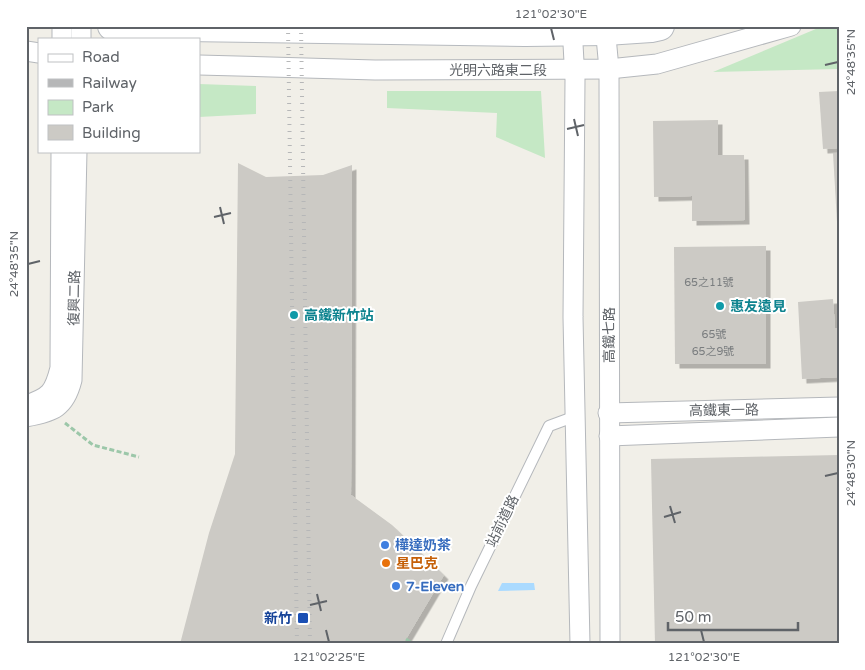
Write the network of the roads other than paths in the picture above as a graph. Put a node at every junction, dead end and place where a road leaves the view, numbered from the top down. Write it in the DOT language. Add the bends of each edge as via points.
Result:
graph roads {
  1 [pos="112,26"];
  2 [pos="660,26"];
  3 [pos="791,26"];
  4 [pos="572,29"];
  5 [pos="605,29"];
  6 [pos="200,65"];
  7 [pos="609,69"];
  8 [pos="574,70"];
  9 [pos="60,152"];
  10 [pos="77,152"];
  11 [pos="26,405"];
  12 [pos="839,407"];
  13 [pos="608,413"];
  14 [pos="576,416"];
  15 [pos="26,417"];
  16 [pos="839,427"];
  17 [pos="608,436"];
  18 [pos="446,644"];
  19 [pos="580,644"];
  20 [pos="610,644"];
  1 -- 4 [label="main road" via="525,32"];
  2 -- 5 [label="main road"];
  3 -- 7 [label="street, 光明六路東二段" via="658,64"];
  4 -- 5 [label="main road"];
  4 -- 8 [label="street"];
  5 -- 7 [label="street, 高鐵七路"];
  6 -- 8 [label="street, 光明六路東二段" via="375,70"];
  7 -- 8 [label="street, 光明六路東二段"];
  7 -- 13 [label="street, 高鐵七路"];
  8 -- 14 [label="street"];
  9 -- 11 [label="street, 復興二路" via="60,368 55,386 42,399"];
  10 -- 15 [label="street, 復興二路" via="72,380 69,393 50,412"];
  12 -- 13 [label="street, 高鐵東一路"];
  13 -- 17 [label="street, 高鐵七路"];
  14 -- 18 [label="lane, 站前道路" via="549,426"];
  14 -- 19 [label="street"];
  16 -- 17 [label="street, 高鐵東一路"];
  17 -- 20 [label="street, 高鐵七路"];
}
